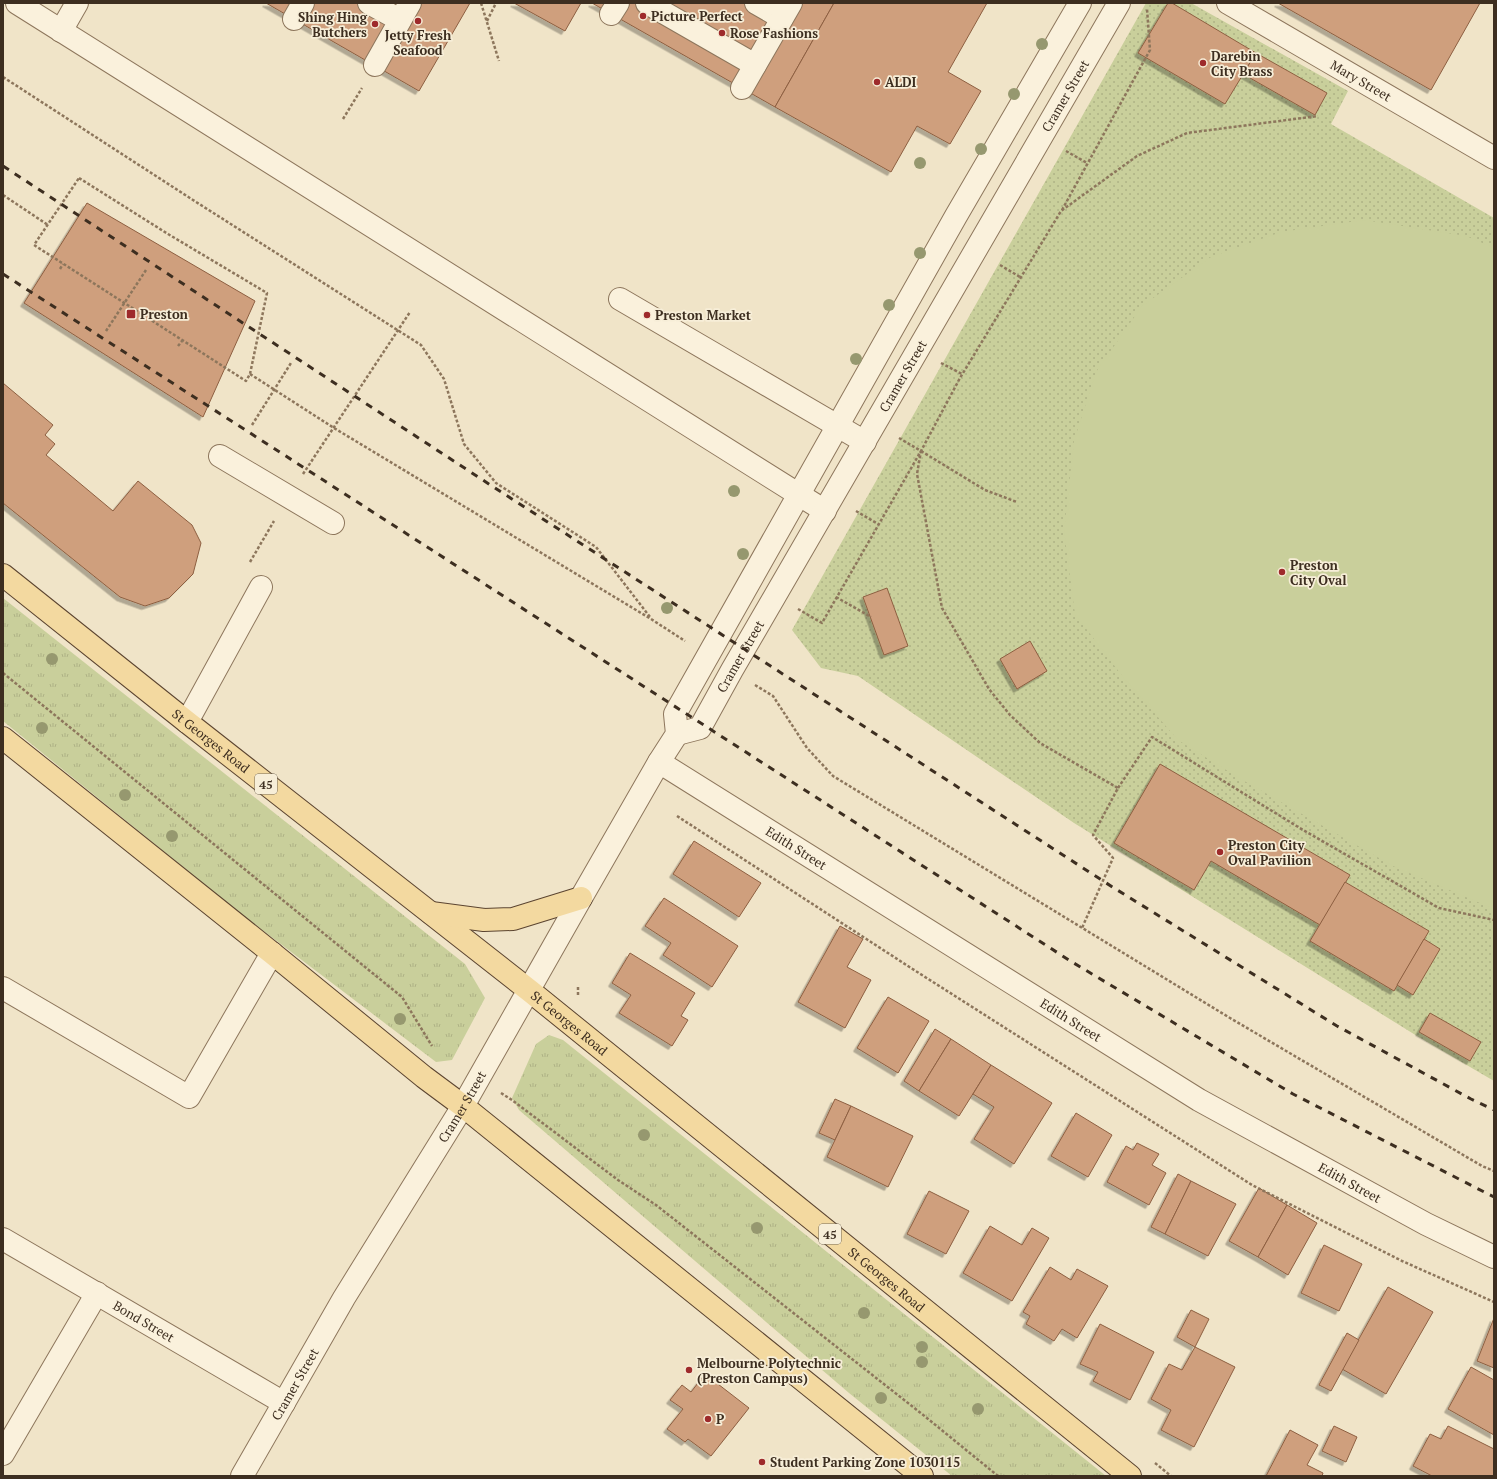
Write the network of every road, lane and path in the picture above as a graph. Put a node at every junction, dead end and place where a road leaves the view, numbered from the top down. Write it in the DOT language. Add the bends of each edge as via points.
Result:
graph roads {
  1 [pos="17,3"];
  2 [pos="78,3"];
  3 [pos="369,3"];
  4 [pos="481,3"];
  5 [pos="496,3"];
  6 [pos="647,3"];
  7 [pos="756,3"];
  8 [pos="1080,3"];
  9 [pos="1119,3"];
  10 [pos="1147,3"];
  11 [pos="1228,3"];
  12 [pos="787,10"];
  13 [pos="405,12"];
  14 [pos="487,21"];
  15 [pos="61,31"];
  16 [pos="499,60"];
  17 [pos="375,65"];
  18 [pos="755,65"];
  19 [pos="3,77"];
  20 [pos="742,88"];
  21 [pos="1318,116"];
  22 [pos="343,120"];
  23 [pos="1060,147"];
  24 [pos="1494,158"];
  25 [pos="1087,163"];
  26 [pos="3,195"];
  27 [pos="1061,211"];
  28 [pos="48,225"];
  29 [pos="994,261"];
  30 [pos="63,264"];
  31 [pos="60,269"];
  32 [pos="146,270"];
  33 [pos="1020,277"];
  34 [pos="620,299"];
  35 [pos="123,304"];
  36 [pos="121,309"];
  37 [pos="410,312"];
  38 [pos="106,331"];
  39 [pos="398,331"];
  40 [pos="182,341"];
  41 [pos="178,346"];
  42 [pos="291,363"];
  43 [pos="250,374"];
  44 [pos="252,425"];
  45 [pos="837,426"];
  46 [pos="894,434"];
  47 [pos="865,442"];
  48 [pos="921,451"];
  49 [pos="220,456"];
  50 [pos="798,495"];
  51 [pos="1017,502"];
  52 [pos="852,508"];
  53 [pos="825,512"];
  54 [pos="333,523"];
  55 [pos="878,524"];
  56 [pos="3,575"];
  57 [pos="261,587"];
  58 [pos="836,597"];
  59 [pos="796,608"];
  60 [pos="871,618"];
  61 [pos="651,619"];
  62 [pos="708,656"];
  63 [pos="732,670"];
  64 [pos="187,722"];
  65 [pos="676,734"];
  66 [pos="3,738"];
  67 [pos="659,762"];
  68 [pos="1118,788"];
  69 [pos="677,816"];
  70 [pos="581,898"];
  71 [pos="430,913"];
  72 [pos="1494,920"];
  73 [pos="1082,928"];
  74 [pos="272,953"];
  75 [pos="3,988"];
  76 [pos="530,991"];
  77 [pos="463,1106"];
  78 [pos="1494,1171"];
  79 [pos="3,1239"];
  80 [pos="1494,1257"];
  81 [pos="97,1293"];
  82 [pos="1494,1302"];
  83 [pos="284,1403"];
  84 [pos="3,1454"];
  85 [pos="242,1476"];
  86 [pos="922,1476"];
  87 [pos="1130,1476"];
  1 -- 15 [label="street"];
  2 -- 15 [label="street"];
  3 -- 13 [label="street"];
  4 -- 14 [label="path"];
  5 -- 14 [label="path"];
  6 -- 18 [label="street"];
  7 -- 12 [label="street"];
  8 -- 45 [label="street"];
  9 -- 47 [label="street, Cramer Street"];
  10 -- 25 [label="path" via="1150,50"];
  11 -- 24 [label="street, Mary Street"];
  12 -- 18 [label="street"];
  13 -- 17 [label="street"];
  14 -- 16 [label="path"];
  15 -- 50 [label="street"];
  17 -- 22 [label="path"];
  18 -- 20 [label="street"];
  19 -- 39 [label="path"];
  21 -- 27 [label="path" via="1187,133 1137,156"];
  23 -- 25 [label="path"];
  25 -- 27 [label="path"];
  26 -- 28 [label="path"];
  27 -- 33 [label="path"];
  28 -- 30 [label="path" via="34,245"];
  28 -- 43 [label="path" via="79,178 268,293"];
  29 -- 33 [label="path"];
  30 -- 31 [label="path"];
  30 -- 35 [label="path"];
  32 -- 36 [label="path"];
  33 -- 48 [label="path" via="960,378"];
  34 -- 45 [label="street"];
  35 -- 36 [label="path"];
  35 -- 40 [label="path"];
  36 -- 38 [label="path"];
  37 -- 39 [label="path"];
  39 -- 61 [label="path" via="421,345 444,380 464,444 496,484 596,547"];
  40 -- 41 [label="path"];
  40 -- 43 [label="path" via="246,382"];
  42 -- 44 [label="path"];
  43 -- 61 [label="path" via="341,432"];
  45 -- 47 [label="street"];
  45 -- 50 [label="street"];
  46 -- 48 [label="path"];
  47 -- 53 [label="street, Cramer Street"];
  48 -- 51 [label="path" via="985,490"];
  48 -- 55 [label="path"];
  48 -- 68 [label="path" via="917,474 942,608 989,690 1010,715 1040,742"];
  49 -- 54 [label="street"];
  50 -- 53 [label="street"];
  50 -- 62 [label="street"];
  52 -- 55 [label="path"];
  53 -- 63 [label="street, Cramer Street"];
  55 -- 58 [label="path"];
  56 -- 64 [label="main road, St Georges Road / 45"];
  57 -- 64 [label="street"];
  58 -- 59 [label="path" via="822,623"];
  58 -- 60 [label="path"];
  61 -- 62 [label="path"];
  62 -- 65 [label="street" via="675,714"];
  63 -- 65 [label="street, Cramer Street" via="700,728"];
  63 -- 73 [label="path" via="774,696 807,748 833,776"];
  64 -- 71 [label="main road, St Georges Road / 45"];
  65 -- 67 [label="street, Cramer Street"];
  66 -- 74 [label="main road"];
  67 -- 70 [label="street, Cramer Street"];
  67 -- 80 [label="street, Edith Street" via="1199,1100 1412,1217"];
  68 -- 72 [label="path" via="1152,737 1303,830 1439,908"];
  68 -- 73 [label="path" via="1093,835 1113,858"];
  69 -- 82 [label="path" via="1252,1185 1402,1261"];
  70 -- 71 [label="main road" via="513,919 484,920"];
  70 -- 76 [label="street, Cramer Street"];
  71 -- 76 [label="main road, St Georges Road / 45"];
  73 -- 78 [label="path" via="1230,1018"];
  74 -- 75 [label="street" via="189,1097"];
  74 -- 77 [label="main road"];
  76 -- 77 [label="street, Cramer Street"];
  76 -- 87 [label="main road, St Georges Road / 45"];
  77 -- 83 [label="street, Cramer Street" via="344,1298"];
  77 -- 86 [label="main road"];
  79 -- 81 [label="street, Bond Street"];
  81 -- 83 [label="street, Bond Street"];
  81 -- 84 [label="street"];
  83 -- 85 [label="street, Cramer Street"];
}
